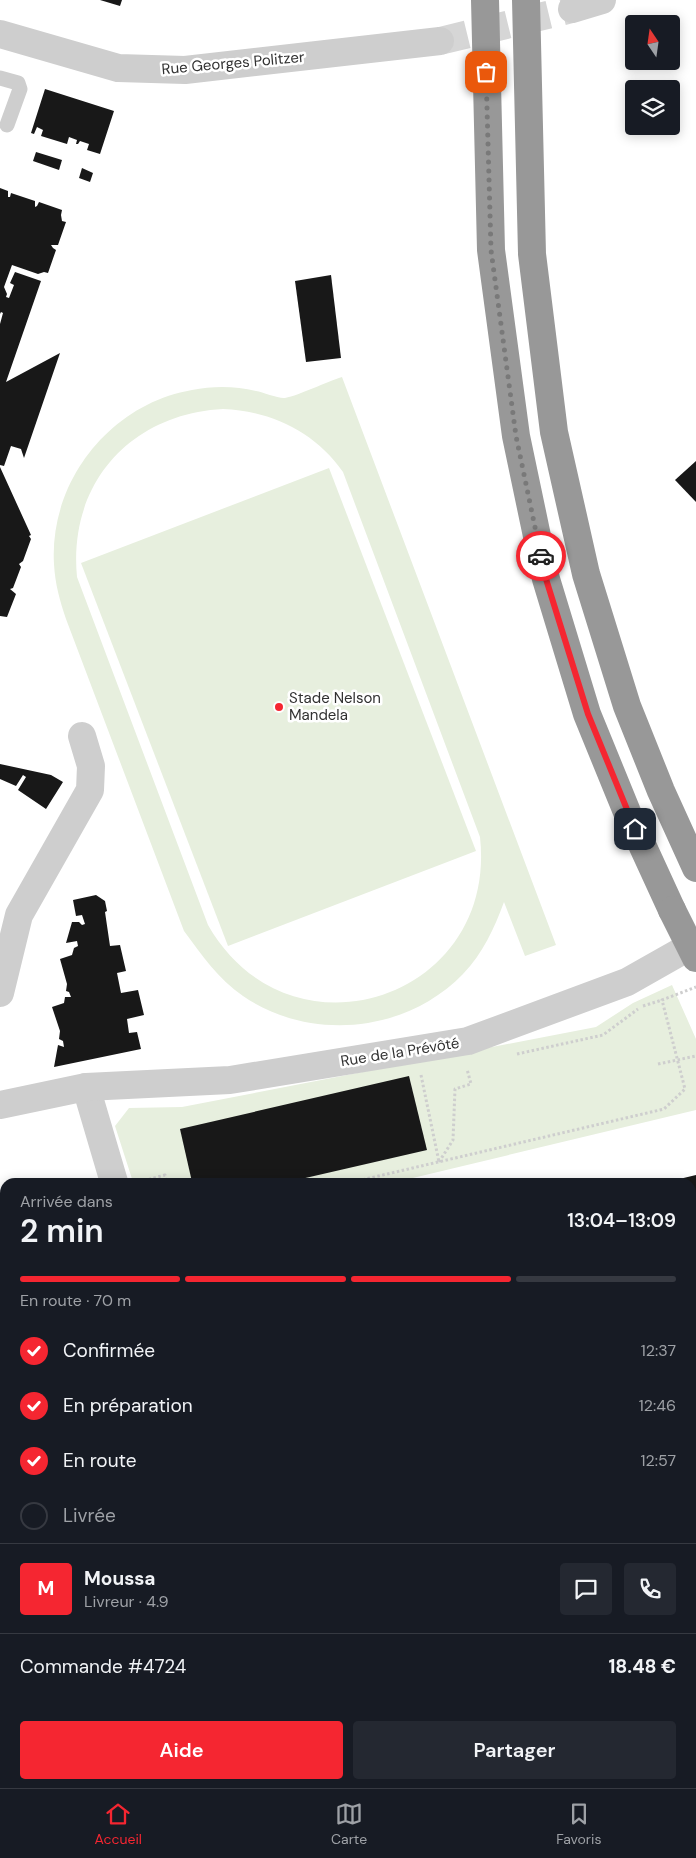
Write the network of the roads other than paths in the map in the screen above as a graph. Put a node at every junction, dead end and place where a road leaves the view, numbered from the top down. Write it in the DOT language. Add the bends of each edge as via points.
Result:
graph roads {
  1 [pos="485,0"];
  2 [pos="526,0"];
  3 [pos="602,0"];
  4 [pos="572,9"];
  5 [pos="0,34"];
  6 [pos="440,42"];
  7 [pos="0,78"];
  8 [pos="7,124"];
  9 [pos="82,736"];
  10 [pos="696,868"];
  11 [pos="696,943"];
  12 [pos="696,958"];
  13 [pos="0,993"];
  14 [pos="86,1087"];
  15 [pos="0,1105"];
  16 [pos="113,1178"];
  1 -- 12 [label="highway, bridge" via="491,250 516,436 546,579 588,714 628,812"];
  2 -- 10 [label="highway" via="532,254 554,432 586,574 626,706"];
  3 -- 4 [label="street"];
  5 -- 6 [label="street, Rue Georges Politzer" via="118,68 176,70"];
  7 -- 8 [label="lane" via="18,84 20,89"];
  9 -- 13 [label="street" via="91,766 90,790 18,915"];
  11 -- 14 [label="street, Rue de la Prévôté" via="627,982 468,1041 230,1080"];
  14 -- 15 [label="street, Rue de la Prévôté"];
  14 -- 16 [label="street"];
}
